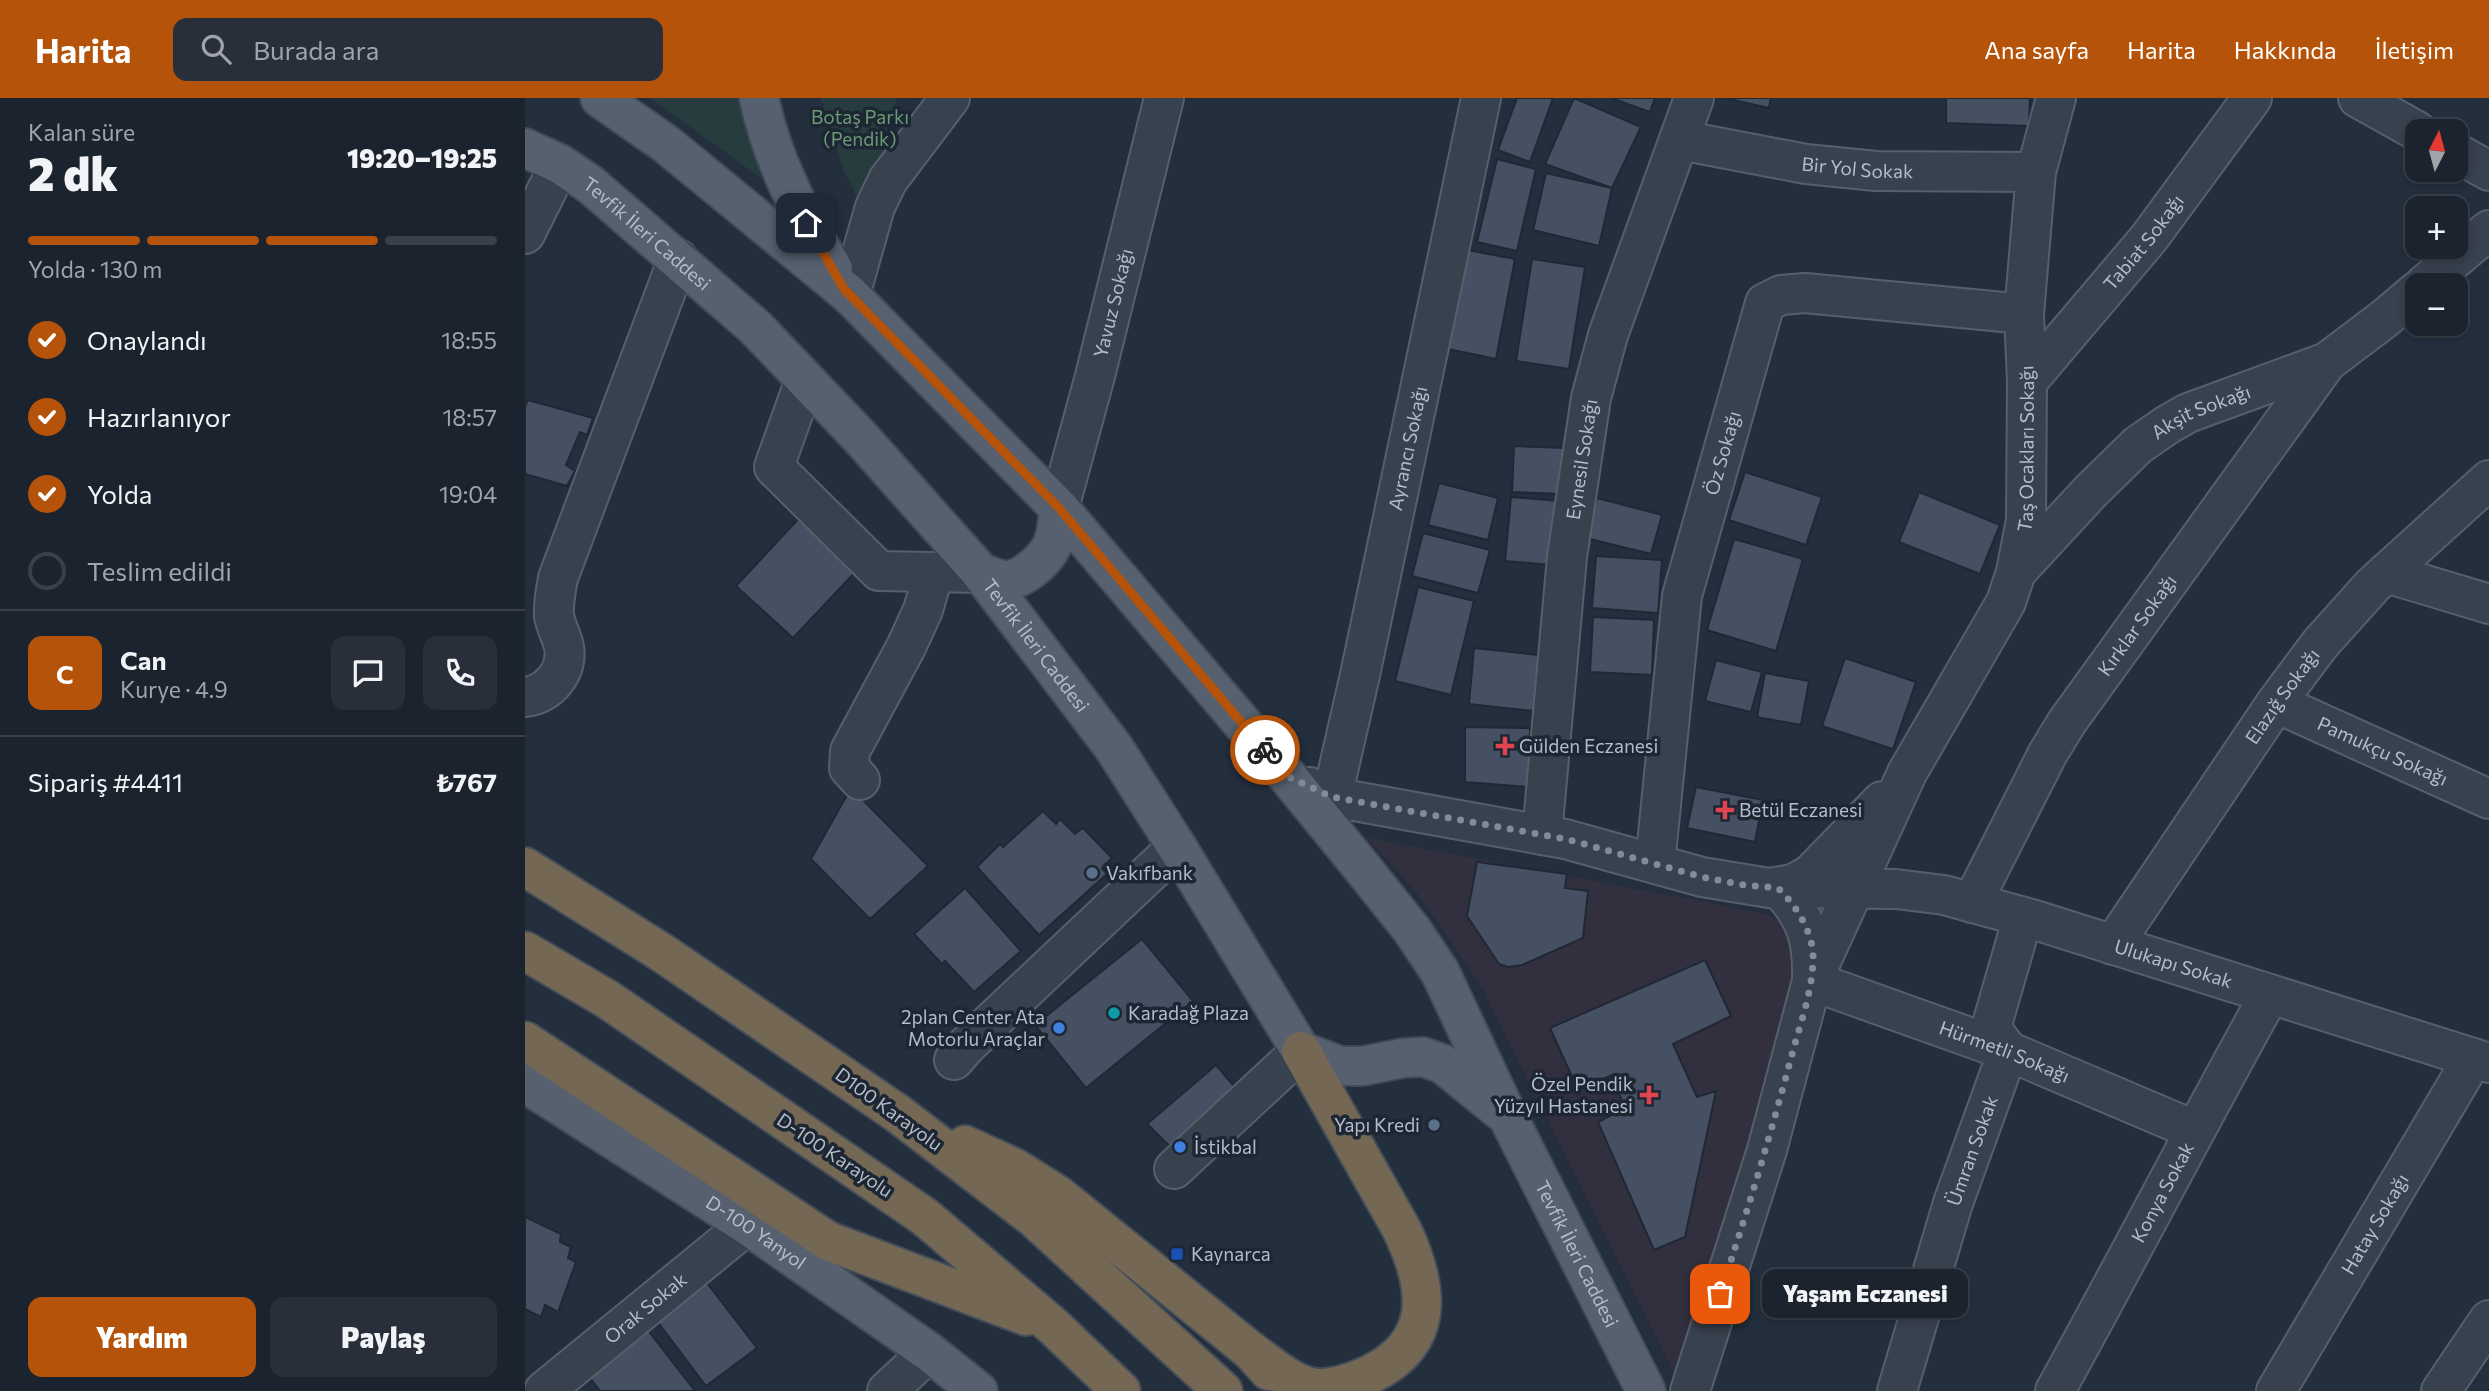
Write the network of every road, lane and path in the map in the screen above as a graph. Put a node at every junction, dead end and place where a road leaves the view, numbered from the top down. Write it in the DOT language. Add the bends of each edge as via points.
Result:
graph roads {
  1 [pos="600,98"];
  2 [pos="759,98"];
  3 [pos="950,98"];
  4 [pos="1164,98"];
  5 [pos="1481,98"];
  6 [pos="1694,98"];
  7 [pos="2056,98"];
  8 [pos="2252,98"];
  9 [pos="2358,98"];
  10 [pos="2405,124"];
  11 [pos="1680,140"];
  12 [pos="536,154"];
  13 [pos="2468,160"];
  14 [pos="2036,172"];
  15 [pos="2489,172"];
  16 [pos="2489,230"];
  17 [pos="525,234"];
  18 [pos="678,259"];
  19 [pos="2438,273"];
  20 [pos="847,292"];
  21 [pos="2405,301"];
  22 [pos="2024,313"];
  23 [pos="2327,362"];
  24 [pos="805,380"];
  25 [pos="2027,382"];
  26 [pos="2489,480"];
  27 [pos="1059,508"];
  28 [pos="934,572"];
  29 [pos="2016,572"];
  30 [pos="981,573"];
  31 [pos="2386,573"];
  32 [pos="2489,604"];
  33 [pos="525,697"];
  34 [pos="2276,703"];
  35 [pos="1907,773"];
  36 [pos="1289,777"];
  37 [pos="860,780"];
  38 [pos="1332,797"];
  39 [pos="2489,799"];
  40 [pos="1542,835"];
  41 [pos="1177,847"];
  42 [pos="1655,864"];
  43 [pos="525,867"];
  44 [pos="1784,887"];
  45 [pos="1853,888"];
  46 [pos="1972,903"];
  47 [pos="2023,917"];
  48 [pos="2113,944"];
  49 [pos="525,951"];
  50 [pos="1812,981"];
  51 [pos="2270,994"];
  52 [pos="1461,1014"];
  53 [pos="525,1041"];
  54 [pos="1301,1051"];
  55 [pos="2008,1051"];
  56 [pos="1423,1057"];
  57 [pos="954,1060"];
  58 [pos="2481,1061"];
  59 [pos="525,1083"];
  60 [pos="897,1112"];
  61 [pos="1508,1118"];
  62 [pos="2194,1130"];
  63 [pos="1174,1169"];
  64 [pos="747,1225"];
  65 [pos="2489,1320"];
  66 [pos="1053,1326"];
  67 [pos="929,1352"];
  68 [pos="1252,1352"];
  69 [pos="544,1391"];
  70 [pos="887,1391"];
  71 [pos="978,1391"];
  72 [pos="1121,1391"];
  73 [pos="1223,1391"];
  74 [pos="1288,1391"];
  75 [pos="1646,1391"];
  76 [pos="1689,1391"];
  77 [pos="1897,1391"];
  78 [pos="2055,1391"];
  79 [pos="2276,1391"];
  80 [pos="2441,1391"];
  1 -- 20 [label="main road, Tevfik İleri Caddesi" via="666,144"];
  2 -- 20 [label="main road" via="785,180"];
  3 -- 20 [label="street" via="888,180"];
  4 -- 27 [label="street, Yavuz Sokağı"];
  5 -- 38 [label="street, Ayrancı Sokağı"];
  6 -- 11 [label="street, Eynesil Sokağı"];
  7 -- 14 [label="street, Taş Ocakları Sokağı"];
  8 -- 25 [label="street, Tabiat Sokağı" via="2149,238"];
  9 -- 10 [label="street"];
  11 -- 14 [label="street, Bir Yol Sokak" via="1864,170"];
  11 -- 40 [label="street, Eynesil Sokağı" via="1608,335 1591,398 1567,556"];
  12 -- 17 [label="street"];
  12 -- 18 [label="main road, Tevfik İleri Caddesi" via="591,185"];
  13 -- 15 [label="street"];
  14 -- 22 [label="street, Taş Ocakları Sokağı"];
  16 -- 19 [label="street"];
  18 -- 24 [label="main road, Tevfik İleri Caddesi" via="756,328"];
  18 -- 33 [label="street" via="558,578 554,608 564,654 560,674 544,691"];
  20 -- 27 [label="main road, Tevfik İleri Caddesi"];
  21 -- 23 [label="street, Akşit Sokağı"];
  22 -- 25 [label="street, Taş Ocakları Sokağı"];
  22 -- 42 [label="street, Öz Sokağı" via="1805,293 1781,295 1765,303 1682,596"];
  23 -- 29 [label="street, Akşit Sokağı" via="2167,425 2138,445"];
  23 -- 46 [label="street, Kırklar Sokağı" via="2067,722"];
  24 -- 28 [label="street" via="774,467 879,571"];
  24 -- 30 [label="main road, Tevfik İleri Caddesi"];
  25 -- 29 [label="street, Taş Ocakları Sokağı" via="2026,520"];
  26 -- 31 [label="street, Elazığ Sokağı"];
  27 -- 30 [label="main road" via="1053,546 1042,562 1019,578 1003,580"];
  27 -- 36 [label="main road, Tevfik İleri Caddesi"];
  28 -- 30 [label="street"];
  28 -- 37 [label="street" via="923,610 850,751 849,768"];
  29 -- 35 [label="street, Taş Ocakları Sokağı" via="2006,602"];
  30 -- 41 [label="main road, Tevfik İleri Caddesi" via="1114,748"];
  31 -- 32 [label="street"];
  31 -- 34 [label="street, Elazığ Sokağı" via="2320,644"];
  34 -- 39 [label="street, Pamukçu Sokağı"];
  34 -- 48 [label="street, Elazığ Sokağı"];
  35 -- 44 [label="street" via="1811,874"];
  35 -- 45 [label="street"];
  36 -- 38 [label="street, Ulukapı Sokak"];
  36 -- 52 [label="main road, Tevfik İleri Caddesi" via="1412,930 1440,971"];
  38 -- 40 [label="street, Ulukapı Sokak"];
  40 -- 42 [label="street, Ulukapı Sokak"];
  41 -- 54 [label="main road, Tevfik İleri Caddesi"];
  41 -- 57 [label="street"];
  42 -- 44 [label="street, Ulukapı Sokak" via="1713,879"];
  43 -- 60 [label="highway, D100 Karayolu" via="661,952"];
  44 -- 45 [label="street, Ulukapı Sokak"];
  44 -- 50 [label="street" via="1808,932"];
  45 -- 46 [label="street, Ulukapı Sokak" via="1919,891"];
  45 -- 50 [label="street"];
  46 -- 47 [label="street, Ulukapı Sokak"];
  47 -- 48 [label="street, Ulukapı Sokak"];
  47 -- 55 [label="street" via="1991,1028"];
  48 -- 51 [label="street, Ulukapı Sokak"];
  49 -- 66 [label="highway, D-100 Karayolu" via="607,999 925,1217"];
  50 -- 55 [label="street, Hürmetli Sokağı"];
  50 -- 76 [label="street" via="1767,1150"];
  51 -- 58 [label="street, Ulukapı Sokak"];
  51 -- 62 [label="street, Konya Sokak"];
  52 -- 56 [label="main road" via="1441,1047"];
  52 -- 61 [label="main road, Tevfik İleri Caddesi"];
  53 -- 66 [label="highway" via="828,1241"];
  54 -- 56 [label="main road" via="1340,1066"];
  54 -- 63 [label="street"];
  54 -- 68 [label="highway" via="1415,1256 1422,1312 1406,1350 1384,1368 1336,1387 1296,1382"];
  55 -- 62 [label="street, Hürmetli Sokağı"];
  55 -- 77 [label="street, Ümran Sokak" via="1953,1203"];
  56 -- 61 [label="main road, Tevfik İleri Caddesi" via="1443,1063"];
  58 -- 79 [label="street, Hatay Sokağı"];
  59 -- 64 [label="main road, D-100 Yanyol"];
  60 -- 68 [label="highway" via="1015,1168 1058,1195"];
  60 -- 73 [label="highway, D100 Karayolu" via="1034,1218"];
  61 -- 75 [label="main road, Tevfik İleri Caddesi"];
  62 -- 78 [label="street, Konya Sokak"];
  64 -- 67 [label="main road, D-100 Yanyol"];
  64 -- 69 [label="street, Orak Sokak"];
  65 -- 80 [label="street"];
  66 -- 72 [label="highway, D-100 Karayolu"];
  67 -- 70 [label="street"];
  67 -- 71 [label="main road, D-100 Yanyol"];
  68 -- 74 [label="highway"];
}
